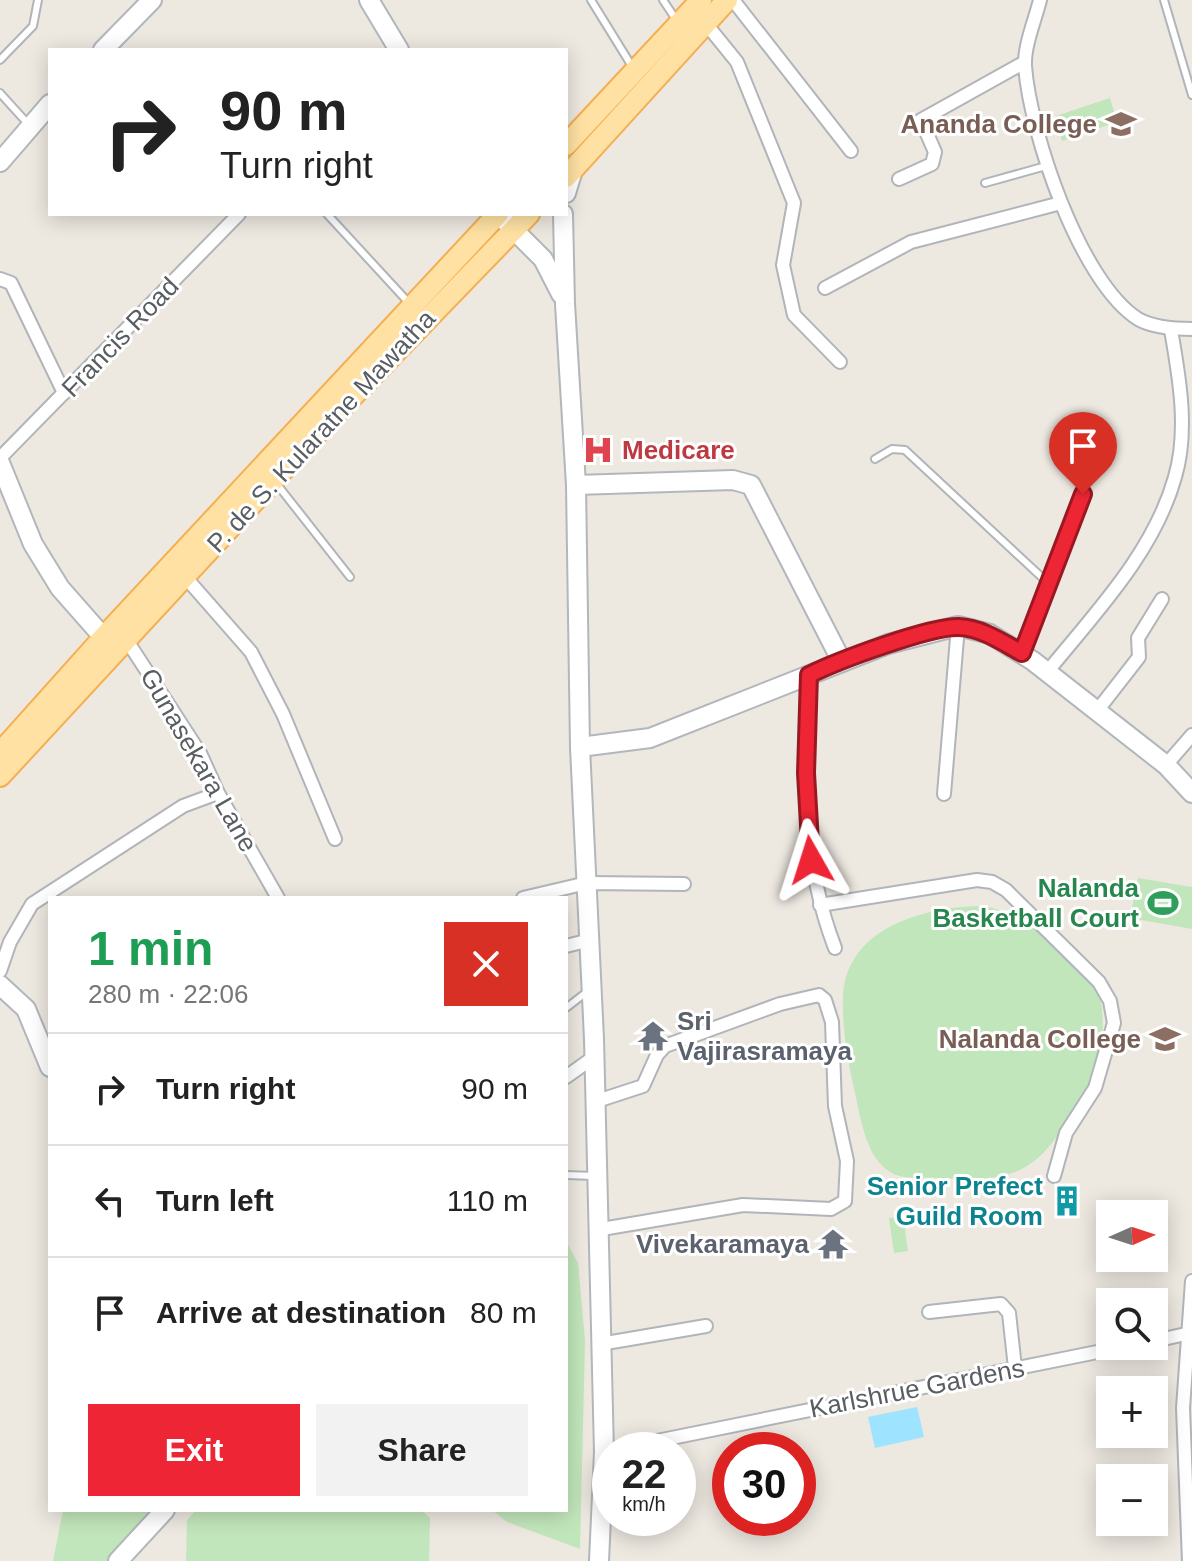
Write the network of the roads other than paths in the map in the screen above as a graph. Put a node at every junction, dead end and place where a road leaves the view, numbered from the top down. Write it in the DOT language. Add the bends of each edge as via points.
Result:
graph roads {
  1 [pos="38,0"];
  2 [pos="152,0"];
  3 [pos="369,0"];
  4 [pos="591,0"];
  5 [pos="663,0"];
  6 [pos="701,0"];
  7 [pos="730,0"];
  8 [pos="1040,0"];
  9 [pos="1164,0"];
  10 [pos="678,24"];
  11 [pos="707,25"];
  12 [pos="393,47"];
  13 [pos="105,48"];
  14 [pos="0,60"];
  15 [pos="1025,62"];
  16 [pos="635,71"];
  17 [pos="0,93"];
  18 [pos="1192,95"];
  19 [pos="48,106"];
  20 [pos="29,125"];
  21 [pos="568,143"];
  22 [pos="851,151"];
  23 [pos="0,162"];
  24 [pos="1050,165"];
  25 [pos="570,173"];
  26 [pos="899,179"];
  27 [pos="985,183"];
  28 [pos="1061,203"];
  29 [pos="237,216"];
  30 [pos="329,216"];
  31 [pos="496,216"];
  32 [pos="500,216"];
  33 [pos="527,216"];
  34 [pos="560,217"];
  35 [pos="513,230"];
  36 [pos="0,279"];
  37 [pos="825,288"];
  38 [pos="565,304"];
  39 [pos="412,306"];
  40 [pos="1192,329"];
  41 [pos="1171,330"];
  42 [pos="840,362"];
  43 [pos="64,393"];
  44 [pos="875,459"];
  45 [pos="0,460"];
  46 [pos="274,480"];
  47 [pos="576,485"];
  48 [pos="1083,494"];
  49 [pos="180,570"];
  50 [pos="350,577"];
  51 [pos="1051,585"];
  52 [pos="1162,599"];
  53 [pos="958,626"];
  54 [pos="115,639"];
  55 [pos="1022,653"];
  56 [pos="842,662"];
  57 [pos="1048,671"];
  58 [pos="809,675"];
  59 [pos="1097,711"];
  60 [pos="1192,735"];
  61 [pos="580,747"];
  62 [pos="0,753"];
  63 [pos="1166,765"];
  64 [pos="0,776"];
  65 [pos="218,793"];
  66 [pos="1192,793"];
  67 [pos="944,794"];
  68 [pos="335,839"];
  69 [pos="587,883"];
  70 [pos="684,884"];
  71 [pos="277,896"];
  72 [pos="532,896"];
  73 [pos="820,905"];
  74 [pos="590,940"];
  75 [pos="568,946"];
  76 [pos="835,948"];
  77 [pos="0,971"];
  78 [pos="0,985"];
  79 [pos="591,989"];
  80 [pos="568,1006"];
  81 [pos="594,1057"];
  82 [pos="48,1062"];
  83 [pos="568,1076"];
  84 [pos="594,1102"];
  85 [pos="568,1175"];
  86 [pos="595,1176"];
  87 [pos="1054,1176"];
  88 [pos="596,1230"];
  89 [pos="1192,1281"];
  90 [pos="929,1312"];
  91 [pos="706,1326"];
  92 [pos="1186,1334"];
  93 [pos="1168,1338"];
  94 [pos="600,1344"];
  95 [pos="1096,1352"];
  96 [pos="1015,1368"];
  97 [pos="607,1432"];
  98 [pos="696,1433"];
  99 [pos="163,1512"];
  100 [pos="601,1536"];
  101 [pos="607,1536"];
  102 [pos="118,1561"];
  103 [pos="599,1561"];
  104 [pos="610,1561"];
  105 [pos="1189,1561"];
  1 -- 14 [label="lane" via="33,26"];
  2 -- 13 [label="main road"];
  3 -- 12 [label="main road"];
  4 -- 16 [label="lane"];
  5 -- 10 [label="lane"];
  6 -- 10 [label="main road"];
  7 -- 11 [label="main road"];
  7 -- 22 [label="street"];
  8 -- 15 [label="street"];
  9 -- 18 [label="lane"];
  10 -- 16 [label="main road"];
  11 -- 25 [label="main road"];
  11 -- 42 [label="street" via="737,62 794,203 783,265 794,315"];
  15 -- 24 [label="street"];
  15 -- 26 [label="street" via="921,120 935,152 932,164"];
  16 -- 21 [label="main road"];
  17 -- 20 [label="lane"];
  19 -- 20 [label="main road"];
  20 -- 23 [label="main road"];
  24 -- 27 [label="lane"];
  24 -- 28 [label="street"];
  28 -- 37 [label="street" via="911,242"];
  28 -- 41 [label="street" via="1087,259 1113,297 1139,320"];
  29 -- 43 [label="street, Francis Road"];
  30 -- 39 [label="lane"];
  31 -- 39 [label="main road, P. de S. Kularatne Mawatha"];
  32 -- 35 [label="main road"];
  33 -- 35 [label="main road, P. de S. Kularatne Mawatha"];
  34 -- 38 [label="main road"];
  35 -- 38 [label="main road" via="543,259"];
  35 -- 46 [label="main road, P. de S. Kularatne Mawatha"];
  36 -- 43 [label="street" via="11,283"];
  38 -- 47 [label="main road"];
  39 -- 49 [label="main road, P. de S. Kularatne Mawatha"];
  40 -- 41 [label="street"];
  41 -- 57 [label="street" via="1180,382 1176,476 1132,566"];
  43 -- 45 [label="street, Francis Road"];
  44 -- 51 [label="lane" via="892,449 905,450"];
  45 -- 54 [label="main road" via="33,544 60,588"];
  46 -- 49 [label="main road, P. de S. Kularatne Mawatha"];
  46 -- 50 [label="lane"];
  47 -- 56 [label="main road" via="733,480 751,485"];
  47 -- 61 [label="main road"];
  48 -- 51 [label="street"];
  49 -- 54 [label="main road, P. de S. Kularatne Mawatha"];
  49 -- 68 [label="street" via="251,652"];
  51 -- 55 [label="street"];
  52 -- 59 [label="street" via="1138,638 1139,657"];
  53 -- 55 [label="main road" via="990,634"];
  53 -- 56 [label="main road"];
  53 -- 67 [label="street"];
  54 -- 62 [label="main road"];
  54 -- 64 [label="main road"];
  54 -- 65 [label="street, Gunasekara Lane" via="200,753"];
  55 -- 57 [label="main road"];
  56 -- 58 [label="main road"];
  57 -- 59 [label="main road"];
  58 -- 61 [label="main road" via="650,738"];
  58 -- 73 [label="street" via="807,836"];
  59 -- 63 [label="main road"];
  60 -- 63 [label="street"];
  61 -- 69 [label="main road"];
  63 -- 66 [label="main road"];
  65 -- 71 [label="street, Gunasekara Lane"];
  65 -- 77 [label="street" via="183,806 32,904"];
  69 -- 70 [label="street"];
  69 -- 72 [label="street"];
  69 -- 74 [label="main road"];
  73 -- 76 [label="street"];
  73 -- 87 [label="street" via="992,882 1092,974 1110,1001 1114,1023 1095,1088 1066,1133"];
  74 -- 75 [label="street"];
  74 -- 79 [label="main road"];
  78 -- 82 [label="main road" via="26,1009"];
  79 -- 80 [label="lane"];
  79 -- 81 [label="main road"];
  81 -- 83 [label="street"];
  81 -- 84 [label="main road"];
  84 -- 86 [label="main road"];
  84 -- 88 [label="street" via="643,1086 665,1046 780,1004 819,995 825,1000 832,1022 835,1106 847,1161 845,1201 839,1207 743,1205"];
  85 -- 86 [label="lane"];
  86 -- 88 [label="main road"];
  88 -- 94 [label="main road"];
  89 -- 92 [label="street"];
  90 -- 96 [label="street" via="1001,1304 1009,1313"];
  91 -- 94 [label="street"];
  92 -- 93 [label="street"];
  92 -- 105 [label="street"];
  94 -- 97 [label="main road"];
  95 -- 96 [label="street, Karlshrue Gardens"];
  96 -- 98 [label="street, Karlshrue Gardens"];
  99 -- 102 [label="main road"];
  100 -- 103 [label="main road"];
  101 -- 104 [label="main road"];
}
